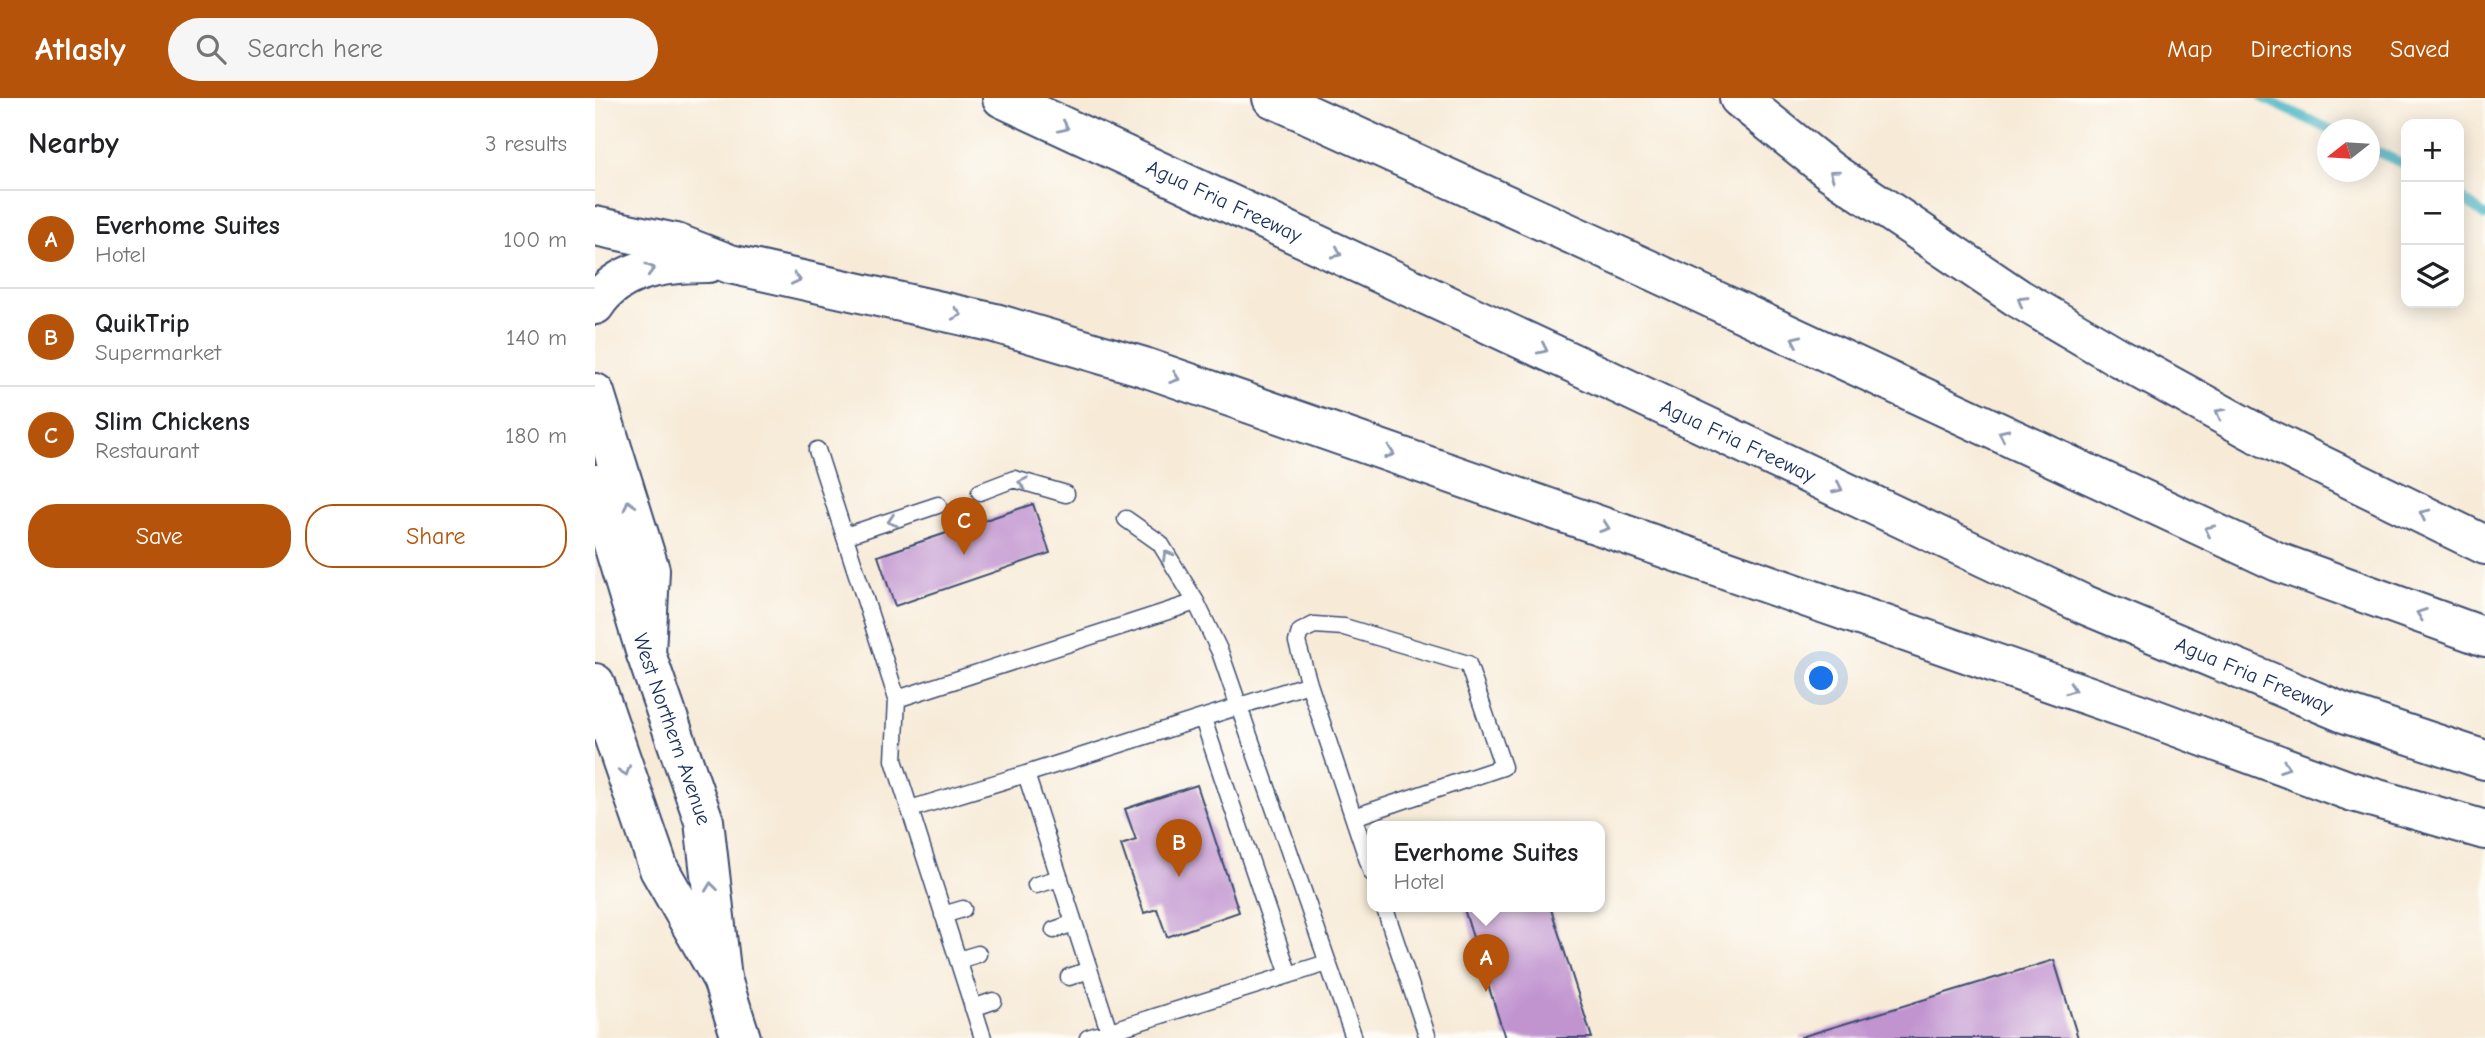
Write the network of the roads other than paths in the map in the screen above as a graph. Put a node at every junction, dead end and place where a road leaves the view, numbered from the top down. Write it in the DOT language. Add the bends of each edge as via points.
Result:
graph roads {
  1 [pos="1002,98"];
  2 [pos="1272,98"];
  3 [pos="1739,98"];
  4 [pos="595,226"];
  5 [pos="730,264"];
  6 [pos="595,305"];
  7 [pos="595,393"];
  8 [pos="817,450"];
  9 [pos="595,484"];
  10 [pos="980,492"];
  11 [pos="1066,494"];
  12 [pos="938,505"];
  13 [pos="1126,519"];
  14 [pos="845,536"];
  15 [pos="2485,544"];
  16 [pos="1196,602"];
  17 [pos="2485,637"];
  18 [pos="646,654"];
  19 [pos="595,683"];
  20 [pos="1309,684"];
  21 [pos="897,699"];
  22 [pos="1239,707"];
  23 [pos="1203,719"];
  24 [pos="2485,761"];
  25 [pos="1026,774"];
  26 [pos="910,810"];
  27 [pos="1354,817"];
  28 [pos="2485,830"];
  29 [pos="1367,857"];
  30 [pos="1060,878"];
  31 [pos="1036,885"];
  32 [pos="963,909"];
  33 [pos="1386,912"];
  34 [pos="943,915"];
  35 [pos="1074,923"];
  36 [pos="1055,930"];
  37 [pos="978,954"];
  38 [pos="958,960"];
  39 [pos="1327,963"];
  40 [pos="1090,970"];
  41 [pos="1289,975"];
  42 [pos="1069,977"];
  43 [pos="722,979"];
  44 [pos="993,1001"];
  45 [pos="973,1008"];
  46 [pos="1109,1031"];
  47 [pos="741,1038"];
  48 [pos="983,1038"];
  49 [pos="1088,1038"];
  50 [pos="1354,1038"];
  51 [pos="1428,1038"];
  1 -- 24 [label="main road, Agua Fria Freeway, one-way" via="2083,604 2344,713"];
  17 -- 2 [label="main road, one-way" via="2278,562"];
  15 -- 3 [label="main road, one-way" via="2260,435 2018,298 1830,171"];
  4 -- 5 [label="main road" via="676,243"];
  6 -- 5 [label="main road, one-way" via="615,283 654,267"];
  5 -- 28 [label="main road, one-way" via="995,323 1144,367 2350,791"];
  18 -- 7 [label="main road, one-way" via="650,570"];
  8 -- 14 [label="lane"];
  9 -- 18 [label="main road, West Northern Avenue"];
  11 -- 10 [label="lane, one-way" via="1014,479"];
  12 -- 14 [label="lane, one-way"];
  16 -- 13 [label="lane, one-way" via="1160,543"];
  14 -- 21 [label="lane"];
  16 -- 21 [label="lane"];
  16 -- 22 [label="lane"];
  43 -- 18 [label="main road, West Northern Avenue, one-way" via="704,821"];
  19 -- 43 [label="main road, West Northern Avenue, one-way" via="659,869"];
  20 -- 22 [label="lane"];
  20 -- 27 [label="lane"];
  20 -- 27 [label="lane" via="1297,642 1300,632 1314,625 1344,627 1468,664 1503,767"];
  21 -- 26 [label="lane" via="894,760"];
  22 -- 23 [label="lane"];
  22 -- 39 [label="lane"];
  23 -- 25 [label="lane"];
  23 -- 41 [label="lane"];
  25 -- 26 [label="lane"];
  25 -- 30 [label="lane"];
  26 -- 34 [label="lane"];
  27 -- 29 [label="lane"];
  30 -- 31 [label="lane"];
  30 -- 35 [label="lane"];
  32 -- 34 [label="lane"];
  33 -- 51 [label="lane"];
  34 -- 38 [label="lane"];
  35 -- 36 [label="lane"];
  35 -- 40 [label="lane"];
  37 -- 38 [label="lane"];
  38 -- 45 [label="lane"];
  39 -- 41 [label="lane"];
  39 -- 50 [label="lane"];
  40 -- 42 [label="lane"];
  40 -- 46 [label="lane"];
  41 -- 46 [label="lane"];
  43 -- 47 [label="main road, West Northern Avenue"];
  44 -- 45 [label="lane"];
  45 -- 48 [label="lane"];
  46 -- 49 [label="lane"];
}
